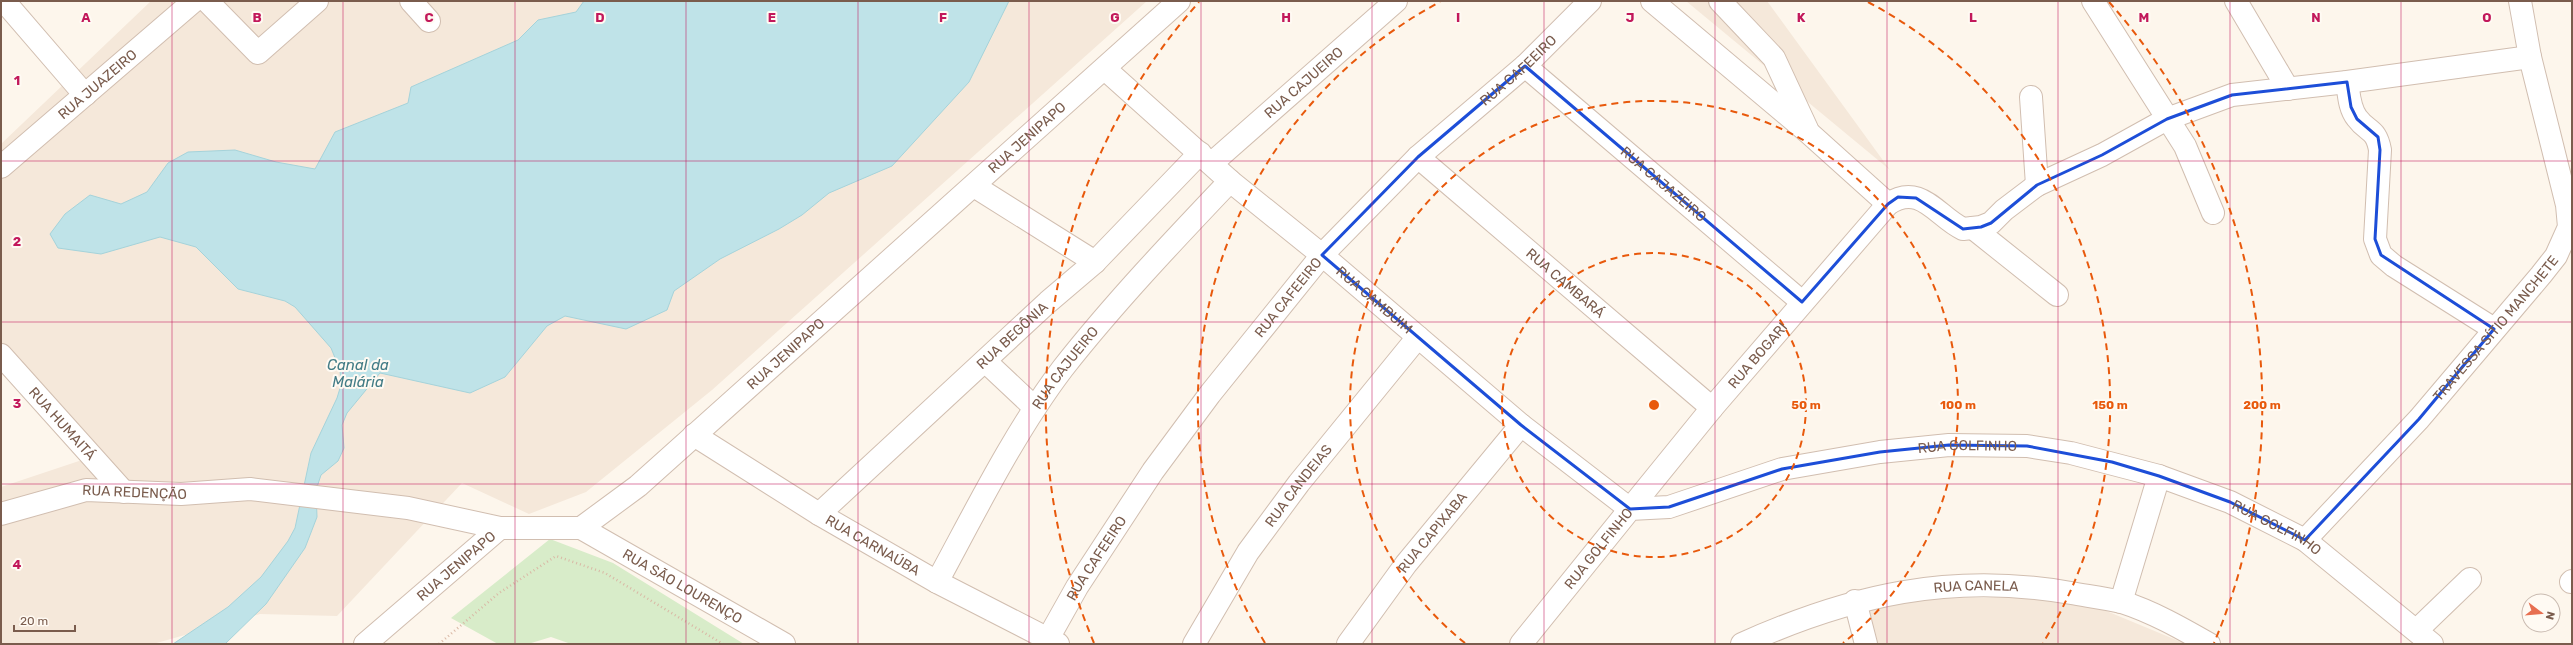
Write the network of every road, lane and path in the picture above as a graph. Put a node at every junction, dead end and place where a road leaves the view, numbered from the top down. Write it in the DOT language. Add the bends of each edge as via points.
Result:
graph roads {
  1 [pos="4,1"];
  2 [pos="194,1"];
  3 [pos="207,1"];
  4 [pos="318,1"];
  5 [pos="411,1"];
  6 [pos="1179,1"];
  7 [pos="1396,1"];
  8 [pos="1590,1"];
  9 [pos="1652,1"];
  10 [pos="1720,1"];
  11 [pos="2093,1"];
  12 [pos="2236,1"];
  13 [pos="2520,1"];
  14 [pos="429,21"];
  15 [pos="2530,57"];
  16 [pos="1525,66"];
  17 [pos="1105,69"];
  18 [pos="2347,82"];
  19 [pos="2288,89"];
  20 [pos="85,96"];
  21 [pos="2031,97"];
  22 [pos="2167,119"];
  23 [pos="1809,133"];
  24 [pos="1418,157"];
  25 [pos="1206,158"];
  26 [pos="1,167"];
  27 [pos="1230,180"];
  28 [pos="2037,185"];
  29 [pos="974,186"];
  30 [pos="1888,204"];
  31 [pos="2213,214"];
  32 [pos="1982,226"];
  33 [pos="1322,255"];
  34 [pos="1096,262"];
  35 [pos="2057,295"];
  36 [pos="1802,302"];
  37 [pos="2494,329"];
  38 [pos="1418,337"];
  39 [pos="1,355"];
  40 [pos="985,361"];
  41 [pos="1035,408"];
  42 [pos="1712,408"];
  43 [pos="1521,425"];
  44 [pos="694,435"];
  45 [pos="2160,476"];
  46 [pos="124,492"];
  47 [pos="1630,509"];
  48 [pos="1,514"];
  49 [pos="819,514"];
  50 [pos="500,528"];
  51 [pos="581,528"];
  52 [pos="2305,540"];
  53 [pos="2470,579"];
  54 [pos="937,582"];
  55 [pos="1855,601"];
  56 [pos="2122,602"];
  57 [pos="2425,637"];
  58 [pos="1050,642"];
  59 [pos="365,644"];
  60 [pos="439,644"];
  61 [pos="723,644"];
  62 [pos="784,644"];
  63 [pos="1194,644"];
  64 [pos="1348,644"];
  65 [pos="1521,644"];
  66 [pos="1742,644"];
  67 [pos="1866,644"];
  68 [pos="2209,644"];
  1 -- 20 [label="street"];
  2 -- 20 [label="street, RUA JUAZEIRO"];
  3 -- 4 [label="street" via="258,53"];
  5 -- 14 [label="street"];
  6 -- 17 [label="street, RUA JENIPAPO"];
  7 -- 25 [label="street, RUA CAJUEIRO"];
  8 -- 16 [label="street, RUA CAFEEIRO"];
  9 -- 23 [label="street"];
  10 -- 23 [label="street" via="1774,58"];
  11 -- 22 [label="street"];
  12 -- 19 [label="street"];
  13 -- 15 [label="street, TRAVESSA SÍTIO MANCHETE"];
  15 -- 18 [label="street"];
  15 -- 37 [label="street, TRAVESSA SÍTIO MANCHETE" via="2567,205 2569,227 2556,256"];
  16 -- 24 [label="street, RUA CAFEEIRO"];
  16 -- 36 [label="street, RUA CAJAZEIRO"];
  17 -- 25 [label="street, RUA CAMBUIM"];
  17 -- 29 [label="street, RUA JENIPAPO"];
  18 -- 19 [label="street"];
  18 -- 37 [label="street" via="2351,107 2357,119 2378,137 2380,150 2375,239 2381,255 2394,266"];
  19 -- 22 [label="street" via="2232,95"];
  20 -- 26 [label="street, RUA JUAZEIRO"];
  21 -- 28 [label="street"];
  22 -- 28 [label="street" via="2102,155"];
  22 -- 31 [label="street" via="2184,146"];
  23 -- 30 [label="street"];
  24 -- 33 [label="street, RUA CAFEEIRO"];
  24 -- 42 [label="street, RUA CAMBARÁ"];
  25 -- 27 [label="street, RUA CAMBUIM"];
  25 -- 34 [label="street, RUA BEGÔNIA"];
  27 -- 33 [label="street, RUA CAMBUIM"];
  27 -- 41 [label="street, RUA CAJUEIRO" via="1128,291 1063,369"];
  28 -- 32 [label="street"];
  29 -- 34 [label="street"];
  29 -- 44 [label="street, RUA JENIPAPO"];
  30 -- 32 [label="street" via="1898,198 1916,198 1940,211 1963,229"];
  30 -- 36 [label="street, RUA BOGARI"];
  32 -- 35 [label="street"];
  33 -- 38 [label="street, RUA CAMBUIM"];
  33 -- 58 [label="street, RUA CAFEEIRO" via="1210,394 1152,471 1077,587"];
  34 -- 40 [label="street, RUA BEGÔNIA" via="1048,302"];
  36 -- 42 [label="street, RUA BOGARI"];
  37 -- 52 [label="street, TRAVESSA SÍTIO MANCHETE" via="2419,420"];
  38 -- 43 [label="street, RUA CAMBUIM"];
  38 -- 63 [label="street, RUA CANDEIAS" via="1357,409 1248,552"];
  39 -- 46 [label="street, RUA HUMAITÁ"];
  40 -- 41 [label="street"];
  40 -- 49 [label="street, RUA BEGÔNIA"];
  41 -- 54 [label="street, RUA CAJUEIRO"];
  42 -- 47 [label="street, RUA BOGARI"];
  43 -- 47 [label="street, RUA CAMBUIM"];
  43 -- 64 [label="street, RUA CAPIXABA" via="1406,564"];
  44 -- 49 [label="street, RUA CARNAÚBA"];
  44 -- 51 [label="street, RUA JENIPAPO" via="638,486"];
  45 -- 47 [label="street, RUA GOLFINHO" via="2112,462 2027,446 1949,444 1880,452 1782,469 1669,507"];
  45 -- 52 [label="street, RUA GOLFINHO" via="2230,502"];
  45 -- 56 [label="street"];
  46 -- 48 [label="street, RUA REDENÇÃO" via="86,490"];
  46 -- 50 [label="street, RUA REDENÇÃO" via="181,494 250,489 408,508"];
  47 -- 65 [label="street, RUA GOLFINHO"];
  49 -- 54 [label="street, RUA CARNAÚBA"];
  50 -- 51 [label="street, RUA JENIPAPO"];
  50 -- 59 [label="street, RUA JENIPAPO"];
  51 -- 62 [label="street, RUA SÃO LOURENÇO"];
  52 -- 57 [label="street, RUA GOLFINHO"];
  53 -- 57 [label="street"];
  54 -- 58 [label="street, RUA CARNAÚBA"];
  55 -- 56 [label="street, RUA CANELA" via="1932,587 2003,585 2037,587"];
  55 -- 66 [label="street, RUA CANELA" via="1794,620"];
  55 -- 67 [label="street"];
  56 -- 68 [label="street, RUA CANELA" via="2173,623"];
  60 -- 61 [label="path" via="499,593 556,556 605,573"];
}
